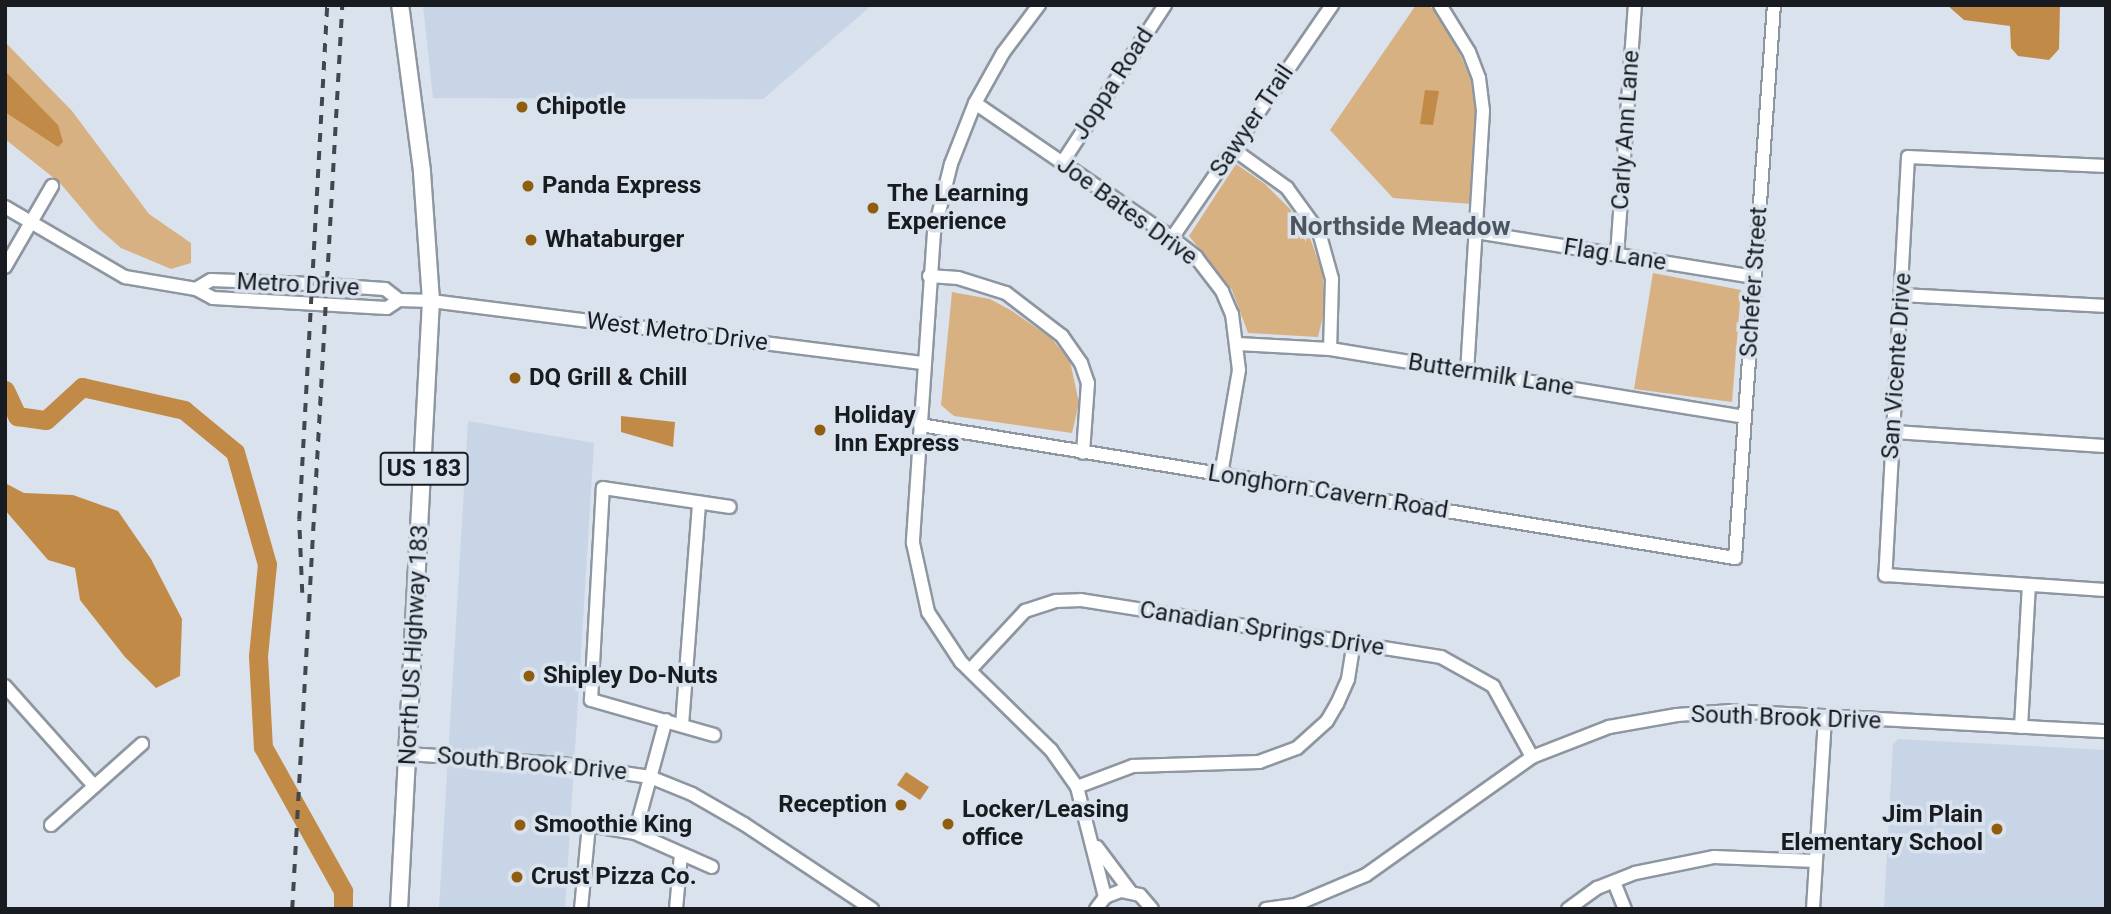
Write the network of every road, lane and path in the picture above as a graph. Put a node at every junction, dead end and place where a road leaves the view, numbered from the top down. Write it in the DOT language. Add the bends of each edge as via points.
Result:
graph roads {
  1 [pos="400,5"];
  2 [pos="1038,5"];
  3 [pos="1165,5"];
  4 [pos="1332,5"];
  5 [pos="1440,5"];
  6 [pos="1635,5"];
  7 [pos="1774,5"];
  8 [pos="975,103"];
  9 [pos="1233,149"];
  10 [pos="1062,163"];
  11 [pos="2106,166"];
  12 [pos="52,186"];
  13 [pos="5,207"];
  14 [pos="32,223"];
  15 [pos="1476,232"];
  16 [pos="1172,237"];
  17 [pos="1617,255"];
  18 [pos="5,267"];
  19 [pos="929,276"];
  20 [pos="1754,277"];
  21 [pos="196,289"];
  22 [pos="1903,295"];
  23 [pos="399,300"];
  24 [pos="431,301"];
  25 [pos="2106,306"];
  26 [pos="1238,344"];
  27 [pos="1330,349"];
  28 [pos="924,363"];
  29 [pos="1467,371"];
  30 [pos="1744,416"];
  31 [pos="920,425"];
  32 [pos="1893,432"];
  33 [pos="2106,446"];
  34 [pos="1083,453"];
  35 [pos="1221,474"];
  36 [pos="699,503"];
  37 [pos="730,507"];
  38 [pos="1735,558"];
  39 [pos="2029,586"];
  40 [pos="2106,590"];
  41 [pos="1354,643"];
  42 [pos="970,670"];
  43 [pos="5,686"];
  44 [pos="1825,717"];
  45 [pos="666,719"];
  46 [pos="682,725"];
  47 [pos="2021,727"];
  48 [pos="2106,731"];
  49 [pos="714,735"];
  50 [pos="142,744"];
  51 [pos="407,754"];
  52 [pos="1532,757"];
  53 [pos="650,777"];
  54 [pos="94,786"];
  55 [pos="1077,787"];
  56 [pos="51,825"];
  57 [pos="635,833"];
  58 [pos="1095,845"];
  59 [pos="681,853"];
  60 [pos="1815,861"];
  61 [pos="712,867"];
  62 [pos="1614,882"];
  63 [pos="1130,891"];
  64 [pos="1105,897"];
  65 [pos="1312,904"];
  66 [pos="399,909"];
  67 [pos="581,909"];
  68 [pos="676,909"];
  69 [pos="872,909"];
  70 [pos="1096,909"];
  71 [pos="1153,909"];
  72 [pos="1266,909"];
  73 [pos="1568,909"];
  74 [pos="1625,909"];
  75 [pos="1813,909"];
  1 -- 24 [label="main road, North US Highway 183 / US 183" via="422,171"];
  2 -- 8 [label="street"];
  3 -- 10 [label="street, Joppa Road"];
  4 -- 9 [label="street, Sawyer Trail"];
  5 -- 15 [label="street" via="1456,26 1479,78 1484,140"];
  6 -- 17 [label="street, Carly Ann Lane"];
  7 -- 20 [label="street, Schefer Street"];
  8 -- 10 [label="street, Joe Bates Drive"];
  8 -- 19 [label="street" via="951,164"];
  9 -- 16 [label="street, Sawyer Trail"];
  9 -- 27 [label="street" via="1287,188 1319,232 1332,279"];
  10 -- 16 [label="street, Joe Bates Drive"];
  11 -- 22 [label="street, San Vicente Drive" via="1909,157"];
  12 -- 14 [label="street"];
  13 -- 14 [label="street, Metro Drive"];
  14 -- 18 [label="street"];
  14 -- 21 [label="street, Metro Drive" via="125,277"];
  15 -- 17 [label="street, Flag Lane"];
  15 -- 29 [label="street"];
  16 -- 26 [label="street, Joe Bates Drive" via="1196,257 1222,291"];
  17 -- 20 [label="street, Flag Lane"];
  19 -- 28 [label="street"];
  19 -- 34 [label="street" via="958,278 1006,293 1062,336 1081,363 1088,383"];
  20 -- 30 [label="street, Schefer Street"];
  21 -- 23 [label="street, Metro Drive" via="213,298 387,308"];
  21 -- 23 [label="street, Metro Drive" via="211,281 385,289"];
  22 -- 25 [label="street"];
  22 -- 32 [label="street, San Vicente Drive"];
  23 -- 24 [label="street, Metro Drive"];
  24 -- 28 [label="street, West Metro Drive"];
  24 -- 51 [label="main road, North US Highway 183 / US 183"];
  26 -- 27 [label="street, Buttermilk Lane"];
  26 -- 35 [label="street, Joe Bates Drive"];
  27 -- 29 [label="street, Buttermilk Lane"];
  28 -- 31 [label="street"];
  29 -- 30 [label="street, Buttermilk Lane"];
  30 -- 38 [label="street, Schefer Street"];
  31 -- 34 [label="street, Longhorn Cavern Road"];
  31 -- 42 [label="street" via="913,543 917,580 928,612"];
  32 -- 33 [label="street"];
  32 -- 39 [label="street, San Vicente Drive" via="1885,575"];
  34 -- 35 [label="street, Longhorn Cavern Road"];
  35 -- 38 [label="street, Longhorn Cavern Road"];
  36 -- 37 [label="street"];
  36 -- 45 [label="street" via="603,488 591,700"];
  36 -- 46 [label="street"];
  39 -- 40 [label="street"];
  39 -- 47 [label="street"];
  41 -- 42 [label="street, Canadian Springs Drive" via="1081,600 1056,601 1026,611"];
  41 -- 52 [label="street, Canadian Springs Drive" via="1441,657 1469,669 1493,686"];
  41 -- 55 [label="street" via="1348,679 1328,721 1297,748 1259,762 1133,766"];
  42 -- 55 [label="street" via="1051,750"];
  43 -- 54 [label="street"];
  44 -- 47 [label="street, South Brook Drive"];
  44 -- 52 [label="street, South Brook Drive" via="1731,711 1677,715 1609,727"];
  44 -- 60 [label="street"];
  45 -- 46 [label="street"];
  45 -- 53 [label="street"];
  46 -- 49 [label="street"];
  47 -- 48 [label="street, South Brook Drive"];
  50 -- 54 [label="street"];
  51 -- 53 [label="street, South Brook Drive" via="562,764"];
  51 -- 66 [label="main road, North US Highway 183 / US 183"];
  52 -- 65 [label="street, South Brook Drive" via="1366,875"];
  53 -- 57 [label="street"];
  53 -- 69 [label="street, South Brook Drive" via="692,794 744,824"];
  54 -- 56 [label="street"];
  55 -- 58 [label="street"];
  57 -- 59 [label="street"];
  57 -- 67 [label="street" via="589,825"];
  58 -- 63 [label="street"];
  58 -- 64 [label="street"];
  59 -- 61 [label="street"];
  59 -- 68 [label="street"];
  60 -- 62 [label="street" via="1714,857"];
  60 -- 75 [label="street"];
  62 -- 73 [label="street"];
  62 -- 74 [label="street"];
  63 -- 64 [label="street"];
  63 -- 71 [label="street"];
  64 -- 70 [label="street"];
  65 -- 72 [label="street, South Brook Drive"];
}
